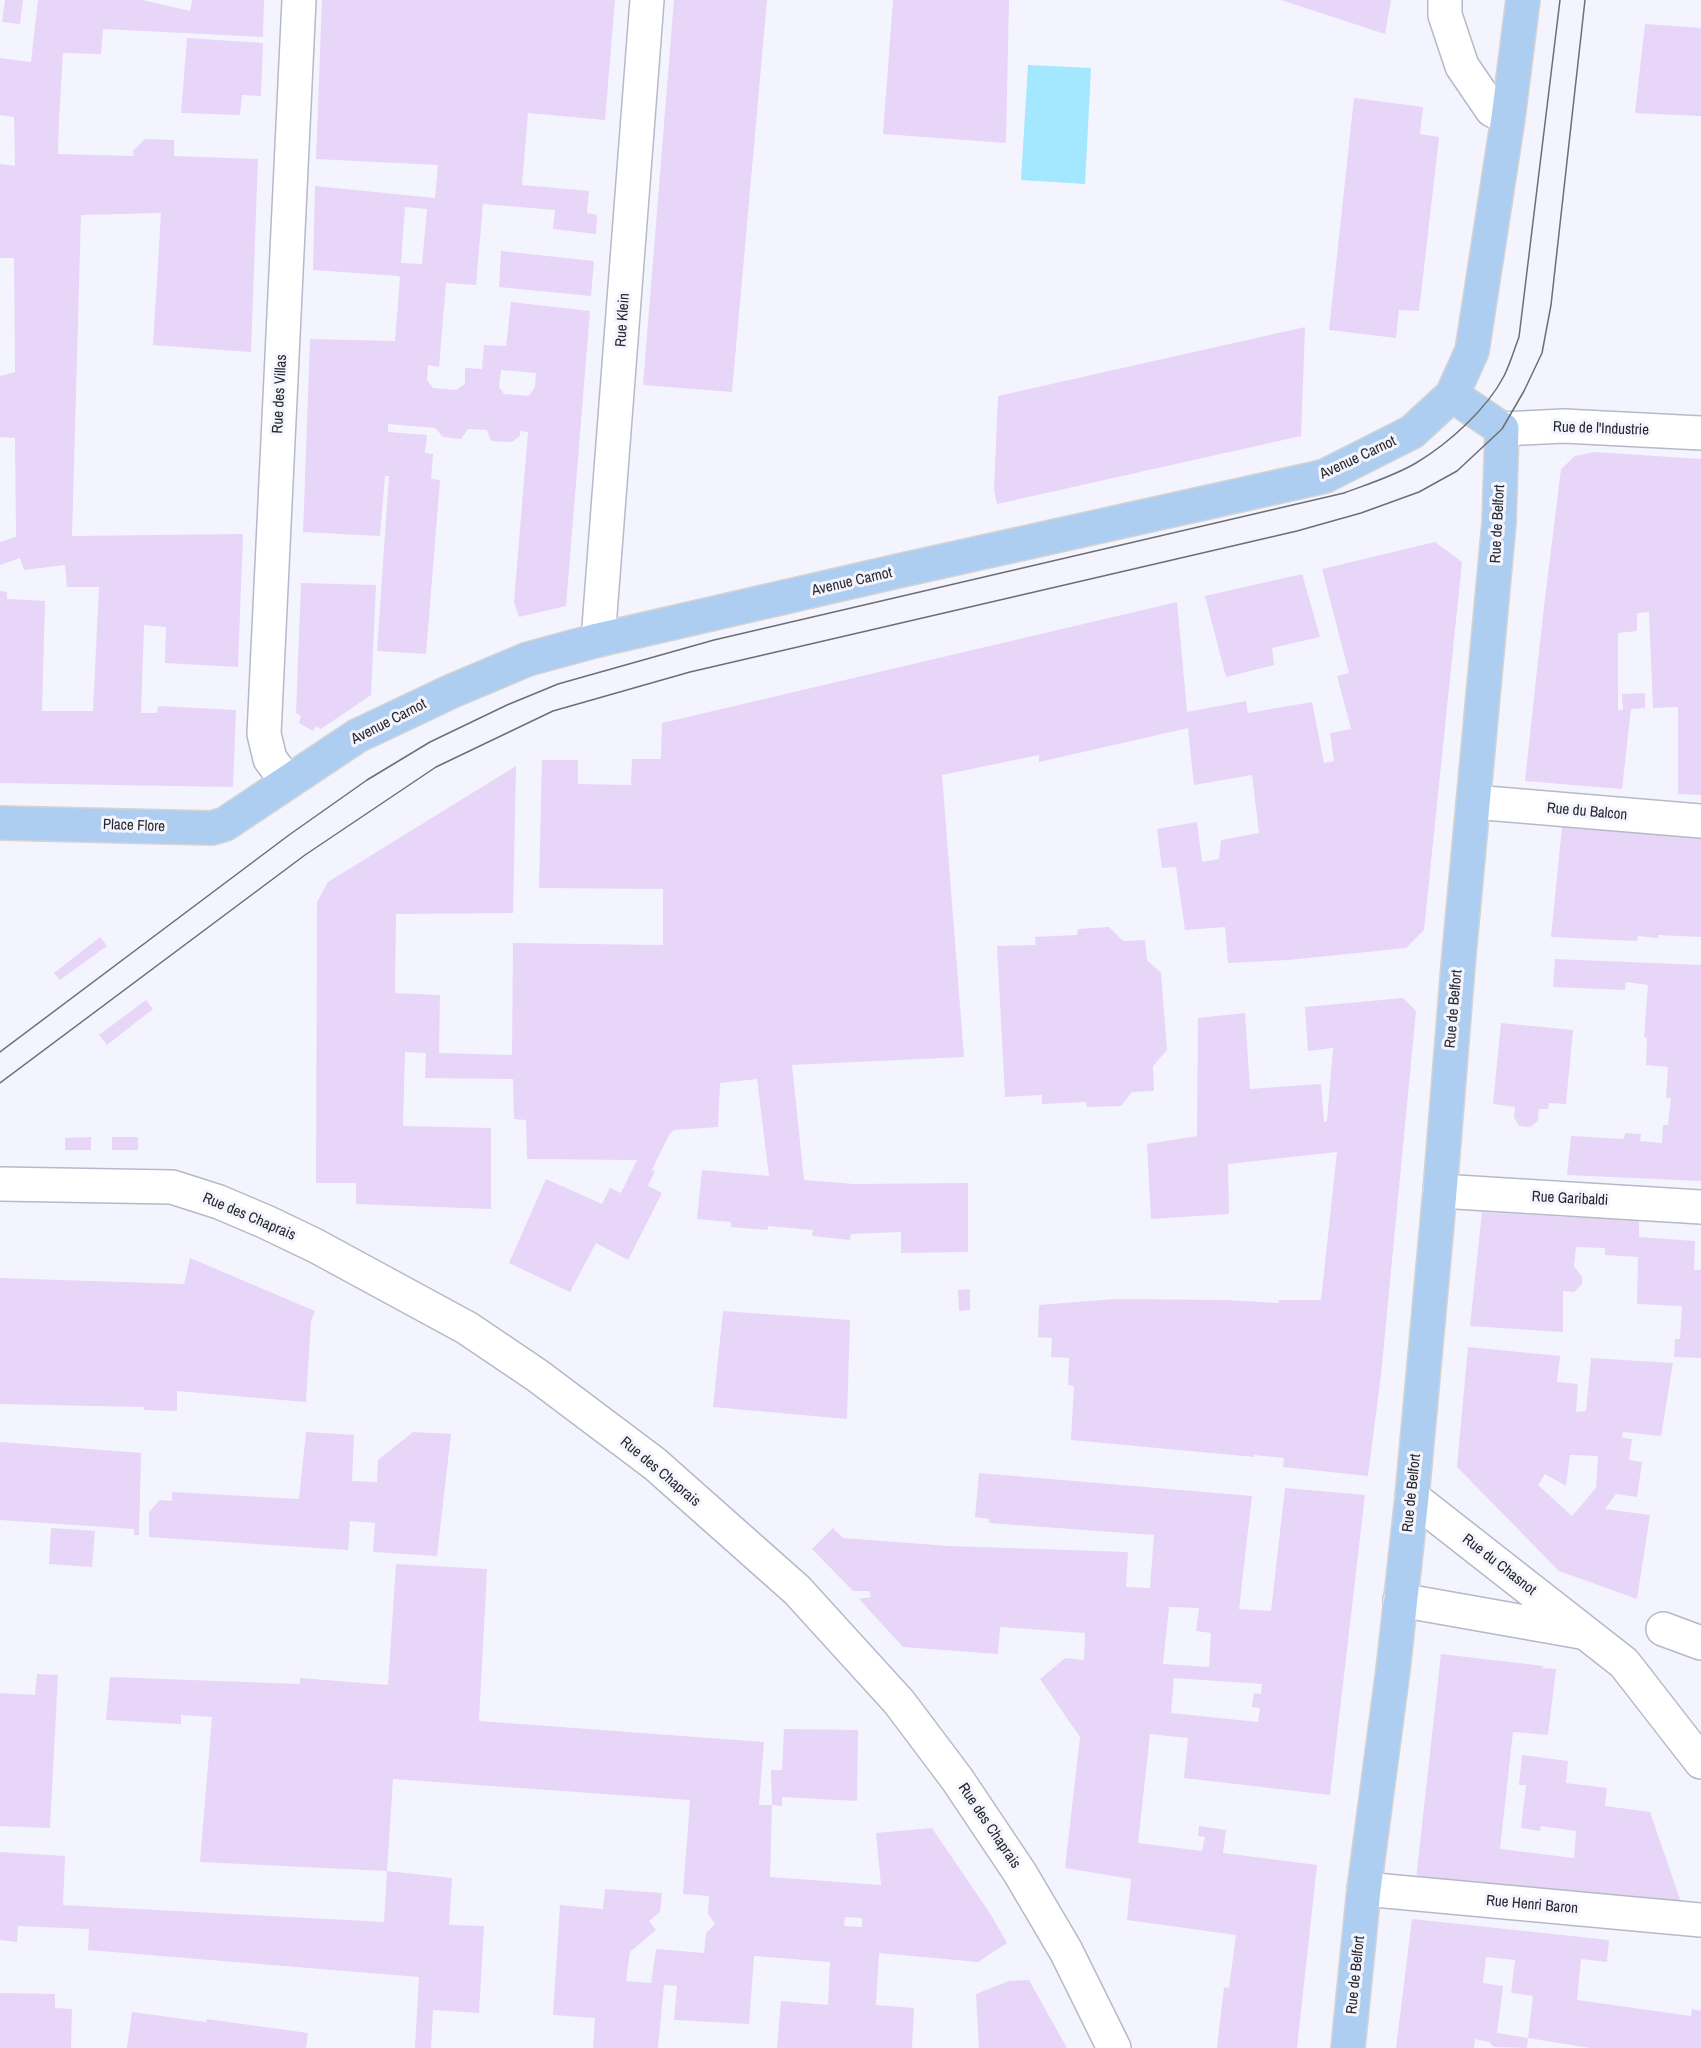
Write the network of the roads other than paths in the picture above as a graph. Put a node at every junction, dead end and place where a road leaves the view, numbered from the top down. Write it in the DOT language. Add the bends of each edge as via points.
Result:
graph roads {
  1 [pos="299,0"];
  2 [pos="646,0"];
  3 [pos="1445,0"];
  4 [pos="1523,0"];
  5 [pos="1508,118"];
  6 [pos="1452,394"];
  7 [pos="1502,429"];
  8 [pos="1701,433"];
  9 [pos="598,640"];
  10 [pos="287,782"];
  11 [pos="260,800"];
  12 [pos="1474,802"];
  13 [pos="1701,821"];
  14 [pos="0,823"];
  15 [pos="0,1184"];
  16 [pos="1440,1191"];
  17 [pos="1701,1207"];
  18 [pos="1412,1497"];
  19 [pos="1400,1600"];
  20 [pos="1663,1629"];
  21 [pos="1586,1633"];
  22 [pos="1701,1643"];
  23 [pos="1701,1762"];
  24 [pos="1364,1889"];
  25 [pos="1701,1920"];
  26 [pos="1114,2048"];
  27 [pos="1348,2048"];
  1 -- 10 [label="street, Rue des Villas" via="264,734 270,759"];
  2 -- 9 [label="street, Rue Klein"];
  3 -- 5 [label="street" via="1445,15 1462,66 1492,110"];
  4 -- 5 [label="main road"];
  5 -- 6 [label="main road" via="1472,351"];
  6 -- 7 [label="main road"];
  6 -- 9 [label="main road, Avenue Carnot" via="1412,432 1325,476"];
  7 -- 8 [label="street, Rue de l'Industrie" via="1564,426"];
  7 -- 12 [label="main road, Rue de Belfort" via="1499,522"];
  9 -- 10 [label="main road, Avenue Carnot" via="528,659 452,691 357,736"];
  10 -- 11 [label="main road, Avenue Carnot"];
  11 -- 14 [label="main road, Place Flore" via="225,824 212,828"];
  12 -- 13 [label="street, Rue du Balcon"];
  12 -- 16 [label="main road, Rue de Belfort"];
  15 -- 26 [label="street, Rue des Chaprais" via="172,1187 219,1202 316,1246 467,1328 655,1464 797,1590 899,1702 1020,1873 1066,1951"];
  16 -- 17 [label="street, Rue Garibaldi"];
  16 -- 18 [label="main road, Rue de Belfort"];
  18 -- 19 [label="main road, Rue de Belfort"];
  18 -- 21 [label="street, Rue du Chasnot"];
  19 -- 21 [label="street, Rue du Chasnot"];
  19 -- 24 [label="main road, Rue de Belfort"];
  20 -- 22 [label="street"];
  21 -- 23 [label="street, Rue du Chasnot" via="1624,1663"];
  24 -- 25 [label="street, Rue Henri Baron"];
  24 -- 27 [label="main road, Rue de Belfort"];
}
